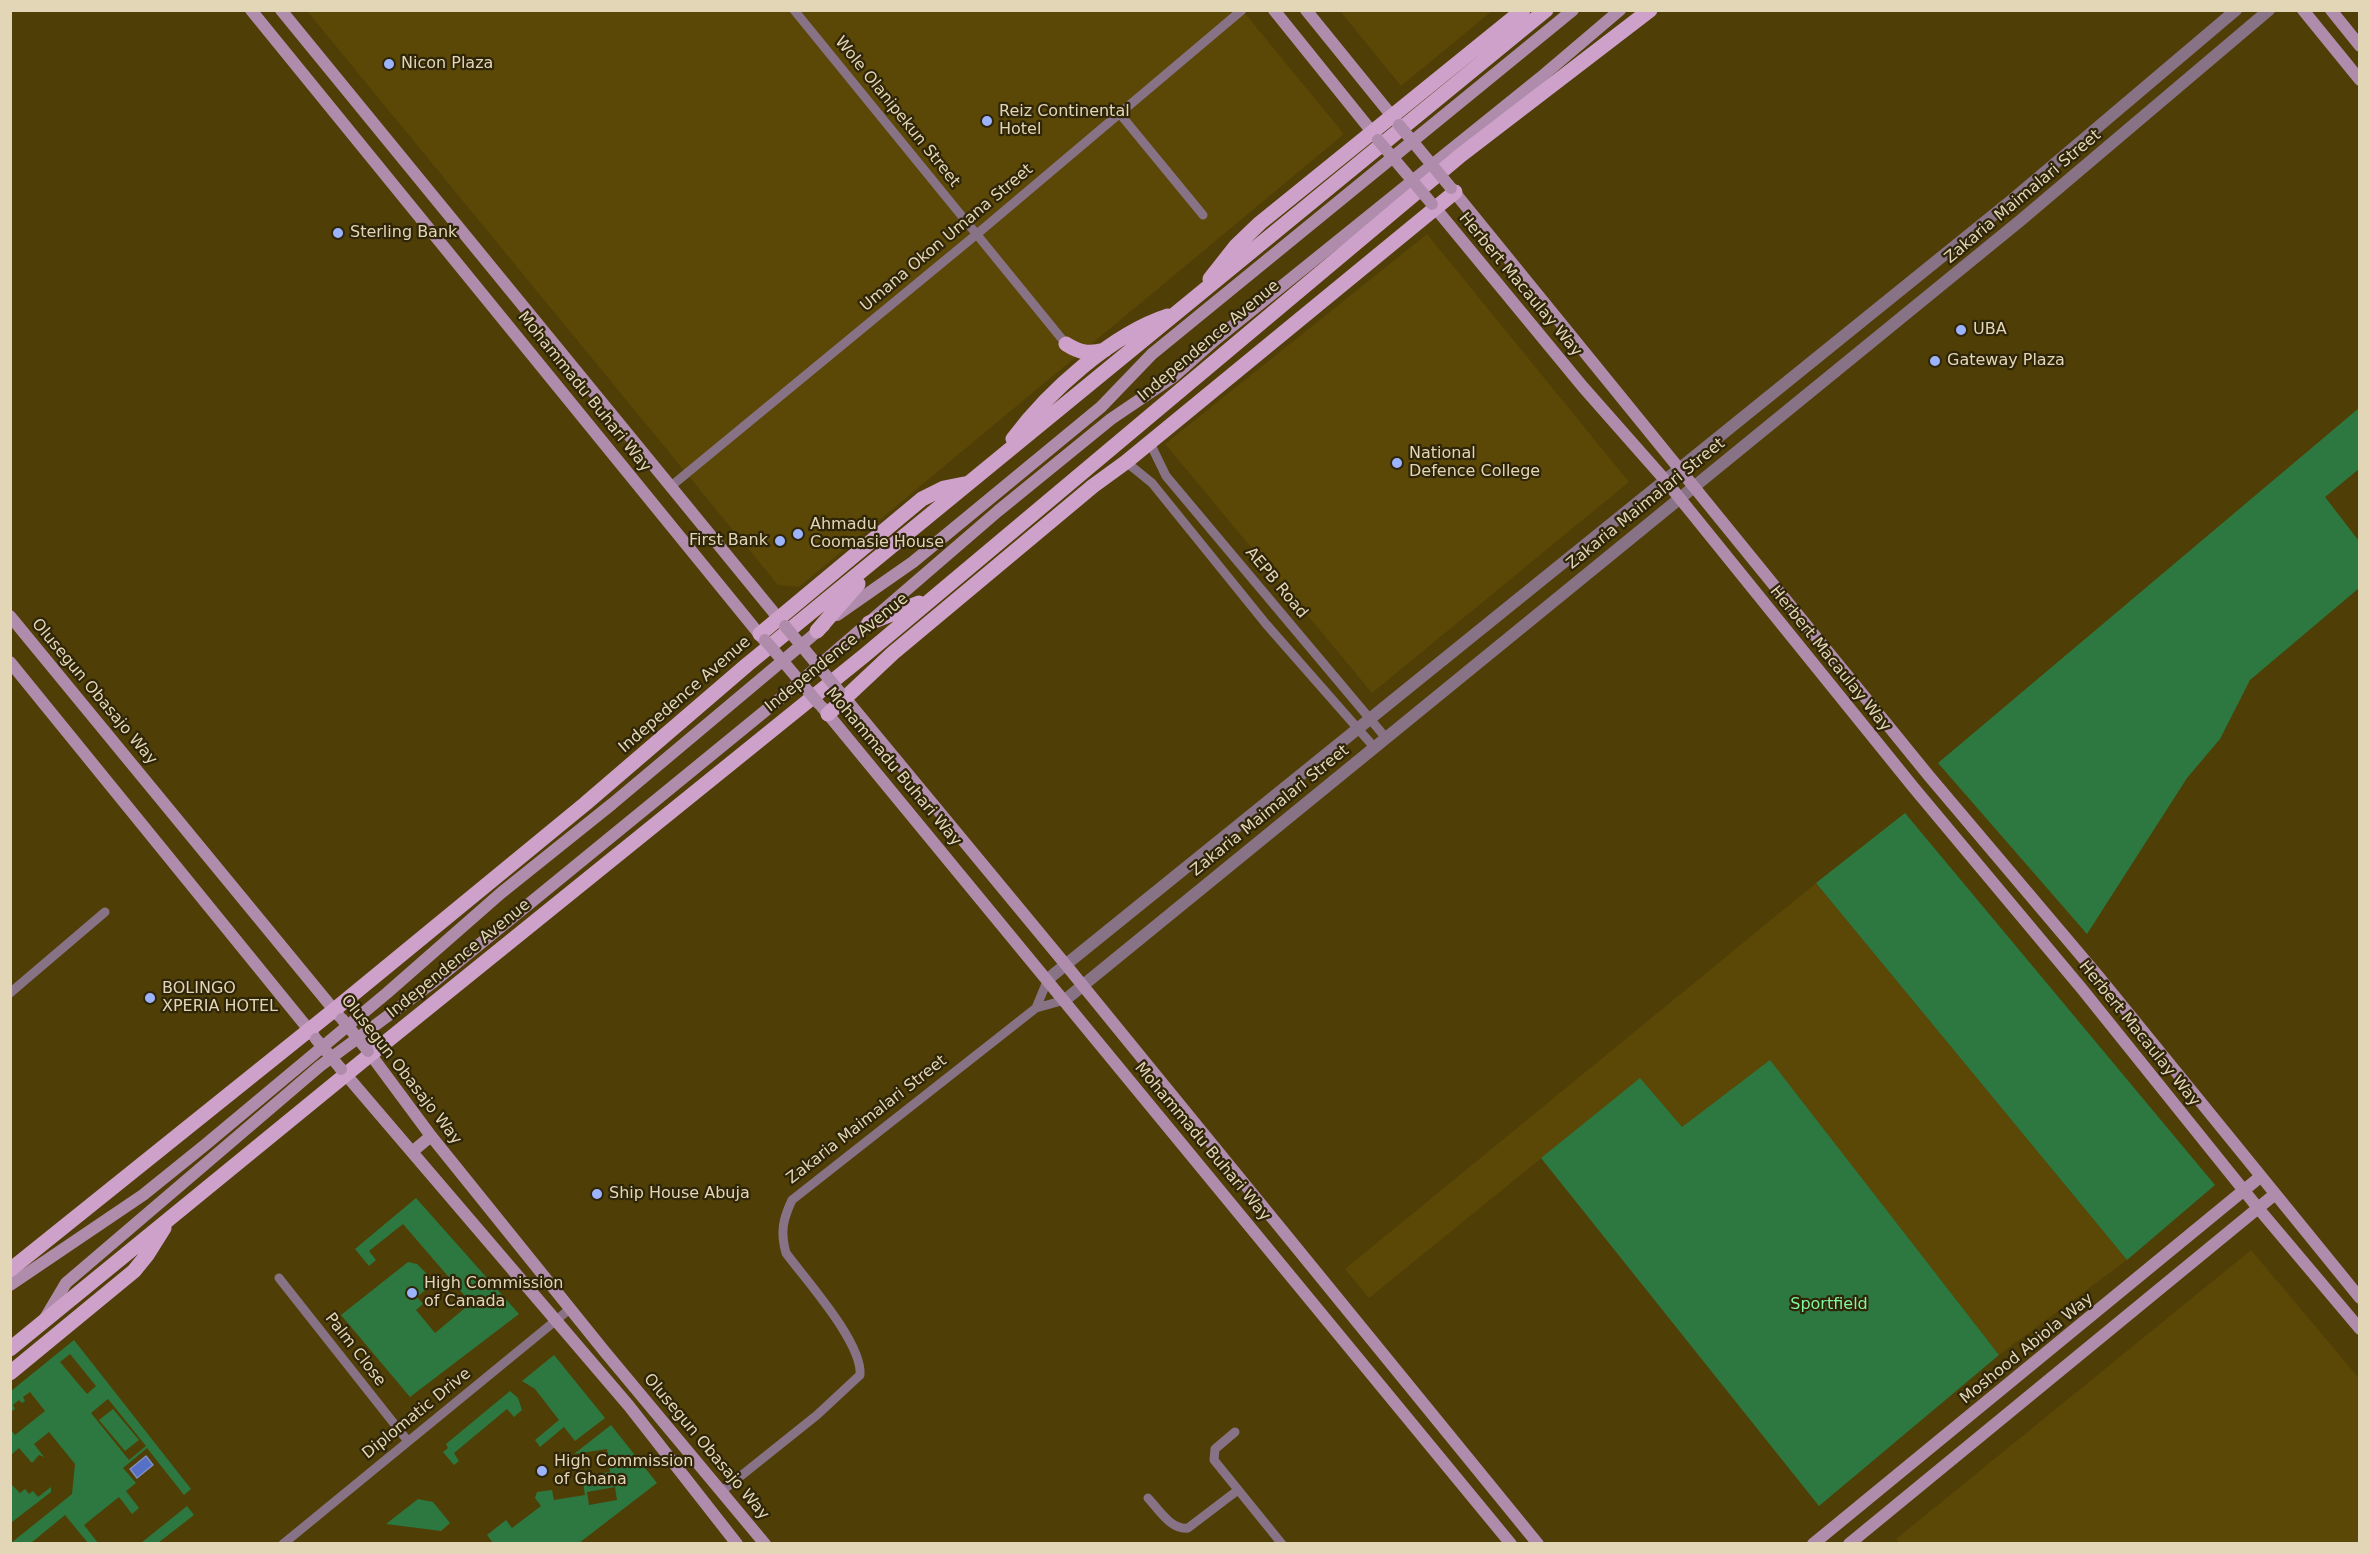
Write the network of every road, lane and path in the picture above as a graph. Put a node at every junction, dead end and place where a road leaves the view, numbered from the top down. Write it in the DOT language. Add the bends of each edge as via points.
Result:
graph roads {
  1 [pos="251,10"];
  2 [pos="281,10"];
  3 [pos="794,10"];
  4 [pos="1242,10"];
  5 [pos="1274,10"];
  6 [pos="1306,10"];
  7 [pos="1523,10"];
  8 [pos="1545,10"];
  9 [pos="1573,10"];
  10 [pos="1620,10"];
  11 [pos="1650,10"];
  12 [pos="2236,10"];
  13 [pos="2269,10"];
  14 [pos="2303,10"];
  15 [pos="2331,10"];
  16 [pos="2360,46"];
  17 [pos="2360,80"];
  18 [pos="1120,114"];
  19 [pos="1396,121"];
  20 [pos="1376,136"];
  21 [pos="1453,190"];
  22 [pos="1434,206"];
  23 [pos="1203,215"];
  24 [pos="1979,226"];
  25 [pos="977,234"];
  26 [pos="1994,242"];
  27 [pos="1197,298"];
  28 [pos="1179,312"];
  29 [pos="535,322"];
  30 [pos="516,336"];
  31 [pos="1066,345"];
  32 [pos="1105,350"];
  33 [pos="1065,383"];
  34 [pos="1150,443"];
  35 [pos="999,458"];
  36 [pos="1126,462"];
  37 [pos="1680,467"];
  38 [pos="1665,480"];
  39 [pos="967,483"];
  40 [pos="1695,486"];
  41 [pos="670,487"];
  42 [pos="1679,498"];
  43 [pos="889,548"];
  44 [pos="933,597"];
  45 [pos="10,616"];
  46 [pos="782,623"];
  47 [pos="869,623"];
  48 [pos="817,631"];
  49 [pos="762,637"];
  50 [pos="10,662"];
  51 [pos="842,695"];
  52 [pos="823,709"];
  53 [pos="1369,718"];
  54 [pos="1357,728"];
  55 [pos="1386,738"];
  56 [pos="1374,747"];
  57 [pos="105,912"];
  58 [pos="1066,965"];
  59 [pos="1048,979"];
  60 [pos="1083,986"];
  61 [pos="10,993"];
  62 [pos="1065,1000"];
  63 [pos="1036,1008"];
  64 [pos="338,1015"];
  65 [pos="313,1034"];
  66 [pos="370,1052"];
  67 [pos="344,1072"];
  68 [pos="431,1136"];
  69 [pos="412,1152"];
  70 [pos="2260,1177"];
  71 [pos="2244,1190"];
  72 [pos="2274,1195"];
  73 [pos="2258,1208"];
  74 [pos="171,1217"];
  75 [pos="10,1270"];
  76 [pos="279,1278"];
  77 [pos="10,1285"];
  78 [pos="2360,1298"];
  79 [pos="571,1308"];
  80 [pos="556,1320"];
  81 [pos="44,1321"];
  82 [pos="2360,1329"];
  83 [pos="10,1349"];
  84 [pos="10,1373"];
  85 [pos="1963,1423"];
  86 [pos="671,1430"];
  87 [pos="1235,1432"];
  88 [pos="1976,1439"];
  89 [pos="407,1440"];
  90 [pos="656,1440"];
  91 [pos="1238,1490"];
  92 [pos="722,1491"];
  93 [pos="1148,1498"];
  94 [pos="1536,1543"];
  95 [pos="283,1544"];
  96 [pos="738,1544"];
  97 [pos="765,1544"];
  98 [pos="1282,1544"];
  99 [pos="1511,1544"];
  100 [pos="1813,1544"];
  101 [pos="1850,1544"];
  1 -- 30 [label="main road, Mohammadu Buhari Way"];
  2 -- 29 [label="main road, Mohammadu Buhari Way"];
  3 -- 25 [label="street, Wole Olanipekun Street"];
  4 -- 18 [label="street, Umana Okon Umana Street"];
  5 -- 20 [label="main road, Herbert Macaulay Way"];
  6 -- 19 [label="main road, Herbert Macaulay Way"];
  7 -- 19 [label="main road"];
  8 -- 27 [label="main road"];
  9 -- 48 [label="main road, Independence Avenue" via="1152,354 1101,407 922,555"];
  10 -- 47 [label="main road, Independence Avenue" via="1173,377 1111,419 998,511"];
  11 -- 44 [label="main road, Independence Avenue" via="1461,154"];
  12 -- 24 [label="street, Zakaria Maimalari Street"];
  13 -- 26 [label="street, Zakaria Maimalari Street"];
  14 -- 17 [label="main road"];
  15 -- 16 [label="main road"];
  18 -- 23 [label="street"];
  18 -- 25 [label="street, Umana Okon Umana Street"];
  19 -- 20 [label="main road"];
  19 -- 21 [label="main road, Herbert Macaulay Way, bridge"];
  20 -- 22 [label="main road, Herbert Macaulay Way, bridge"];
  20 -- 27 [label="main road" via="1252,231"];
  21 -- 22 [label="main road"];
  21 -- 37 [label="main road, Herbert Macaulay Way"];
  22 -- 34 [label="main road"];
  22 -- 38 [label="main road, Herbert Macaulay Way"];
  24 -- 26 [label="street"];
  24 -- 37 [label="street, Zakaria Maimalari Street"];
  25 -- 31 [label="street, Wole Olanipekun Street"];
  25 -- 41 [label="street, Umana Okon Umana Street"];
  26 -- 40 [label="street, Zakaria Maimalari Street"];
  27 -- 28 [label="main road"];
  28 -- 32 [label="main road" via="1147,322"];
  28 -- 35 [label="main road"];
  29 -- 30 [label="main road"];
  29 -- 41 [label="main road, Mohammadu Buhari Way"];
  30 -- 49 [label="main road, Mohammadu Buhari Way"];
  31 -- 32 [label="main road" via="1085,353"];
  31 -- 33 [label="main road" via="1071,365"];
  32 -- 33 [label="main road"];
  33 -- 35 [label="main road" via="1041,405"];
  34 -- 36 [label="main road"];
  34 -- 53 [label="street, AEPB Road" via="1166,476"];
  35 -- 39 [label="main road"];
  36 -- 51 [label="main road"];
  36 -- 54 [label="street, AEPB Road" via="1152,483 1266,624"];
  37 -- 38 [label="street, Zakaria Maimalari Street"];
  37 -- 40 [label="main road, Herbert Macaulay Way"];
  38 -- 42 [label="main road, Herbert Macaulay Way"];
  38 -- 53 [label="street, Zakaria Maimalari Street"];
  39 -- 43 [label="main road"];
  39 -- 46 [label="main road" via="922,499"];
  40 -- 42 [label="street, Zakaria Maimalari Street"];
  40 -- 70 [label="main road, Herbert Macaulay Way"];
  41 -- 46 [label="main road, Mohammadu Buhari Way"];
  42 -- 55 [label="street, Zakaria Maimalari Street"];
  42 -- 71 [label="main road, Herbert Macaulay Way"];
  43 -- 48 [label="main road"];
  43 -- 64 [label="main road, Indepedence Avenue"];
  44 -- 47 [label="main road"];
  44 -- 66 [label="main road, Independence Avenue"];
  45 -- 64 [label="main road, Olusegun Obasajo Way"];
  46 -- 49 [label="main road"];
  46 -- 51 [label="main road, Mohammadu Buhari Way, bridge"];
  47 -- 81 [label="main road, Independence Avenue" via="431,984 320,1066 66,1283"];
  48 -- 77 [label="main road, Independence Avenue" via="143,1195"];
  49 -- 52 [label="main road, Mohammadu Buhari Way, bridge"];
  50 -- 65 [label="main road, Olusegun Obasajo Way"];
  51 -- 52 [label="main road"];
  51 -- 58 [label="main road, Mohammadu Buhari Way"];
  52 -- 59 [label="main road, Mohammadu Buhari Way"];
  53 -- 54 [label="street, Zakaria Maimalari Street"];
  53 -- 55 [label="street, AEPB Road"];
  54 -- 56 [label="street, AEPB Road"];
  54 -- 58 [label="street, Zakaria Maimalari Street"];
  55 -- 56 [label="street, Zakaria Maimalari Street"];
  56 -- 60 [label="street, Zakaria Maimalari Street"];
  57 -- 61 [label="street"];
  58 -- 59 [label="street, Zakaria Maimalari Street"];
  58 -- 60 [label="main road, Mohammadu Buhari Way"];
  59 -- 62 [label="main road, Mohammadu Buhari Way"];
  59 -- 63 [label="street, Zakaria Maimalari Street"];
  60 -- 62 [label="street, Zakaria Maimalari Street"];
  60 -- 94 [label="main road, Mohammadu Buhari Way"];
  62 -- 63 [label="street, Zakaria Maimalari Street"];
  62 -- 99 [label="main road, Mohammadu Buhari Way"];
  63 -- 92 [label="street, Zakaria Maimalari Street" via="792,1200 782,1226 786,1252 844,1331 856,1351 860,1375"];
  64 -- 65 [label="main road"];
  64 -- 66 [label="main road, Olusegun Obasajo Way, bridge"];
  65 -- 67 [label="main road, Olusegun Obasajo Way, bridge"];
  65 -- 75 [label="main road"];
  66 -- 67 [label="main road, Independence Avenue"];
  66 -- 68 [label="main road, Olusegun Obasajo Way"];
  67 -- 69 [label="main road, Olusegun Obasajo Way"];
  67 -- 74 [label="main road, Independence Avenue"];
  68 -- 69 [label="main road"];
  68 -- 79 [label="main road, Olusegun Obasajo Way"];
  69 -- 80 [label="main road, Olusegun Obasajo Way"];
  70 -- 71 [label="main road, Moshood Abiola Way"];
  70 -- 72 [label="main road, Herbert Macaulay Way"];
  71 -- 73 [label="main road, Herbert Macaulay Way"];
  71 -- 85 [label="main road, Moshood Abiola Way"];
  72 -- 73 [label="main road"];
  72 -- 78 [label="main road, Herbert Macaulay Way"];
  73 -- 82 [label="main road, Herbert Macaulay Way"];
  73 -- 88 [label="main road"];
  74 -- 81 [label="main road, Independence Avenue"];
  74 -- 84 [label="main road" via="134,1271"];
  76 -- 89 [label="street, Palm Close"];
  79 -- 80 [label="street, Diplomatic Drive"];
  79 -- 86 [label="main road, Olusegun Obasajo Way"];
  80 -- 89 [label="street, Diplomatic Drive"];
  80 -- 90 [label="main road, Olusegun Obasajo Way"];
  81 -- 83 [label="main road, Independence Avenue"];
  85 -- 88 [label="main road"];
  85 -- 100 [label="main road, Moshood Abiola Way"];
  86 -- 90 [label="main road"];
  86 -- 92 [label="main road, Olusegun Obasajo Way"];
  87 -- 91 [label="street" via="1215,1449 1214,1460"];
  88 -- 101 [label="main road"];
  89 -- 95 [label="street, Diplomatic Drive"];
  90 -- 96 [label="main road, Olusegun Obasajo Way"];
  91 -- 93 [label="street" via="1188,1528 1180,1529"];
  91 -- 98 [label="street"];
  92 -- 97 [label="main road, Olusegun Obasajo Way"];
}
